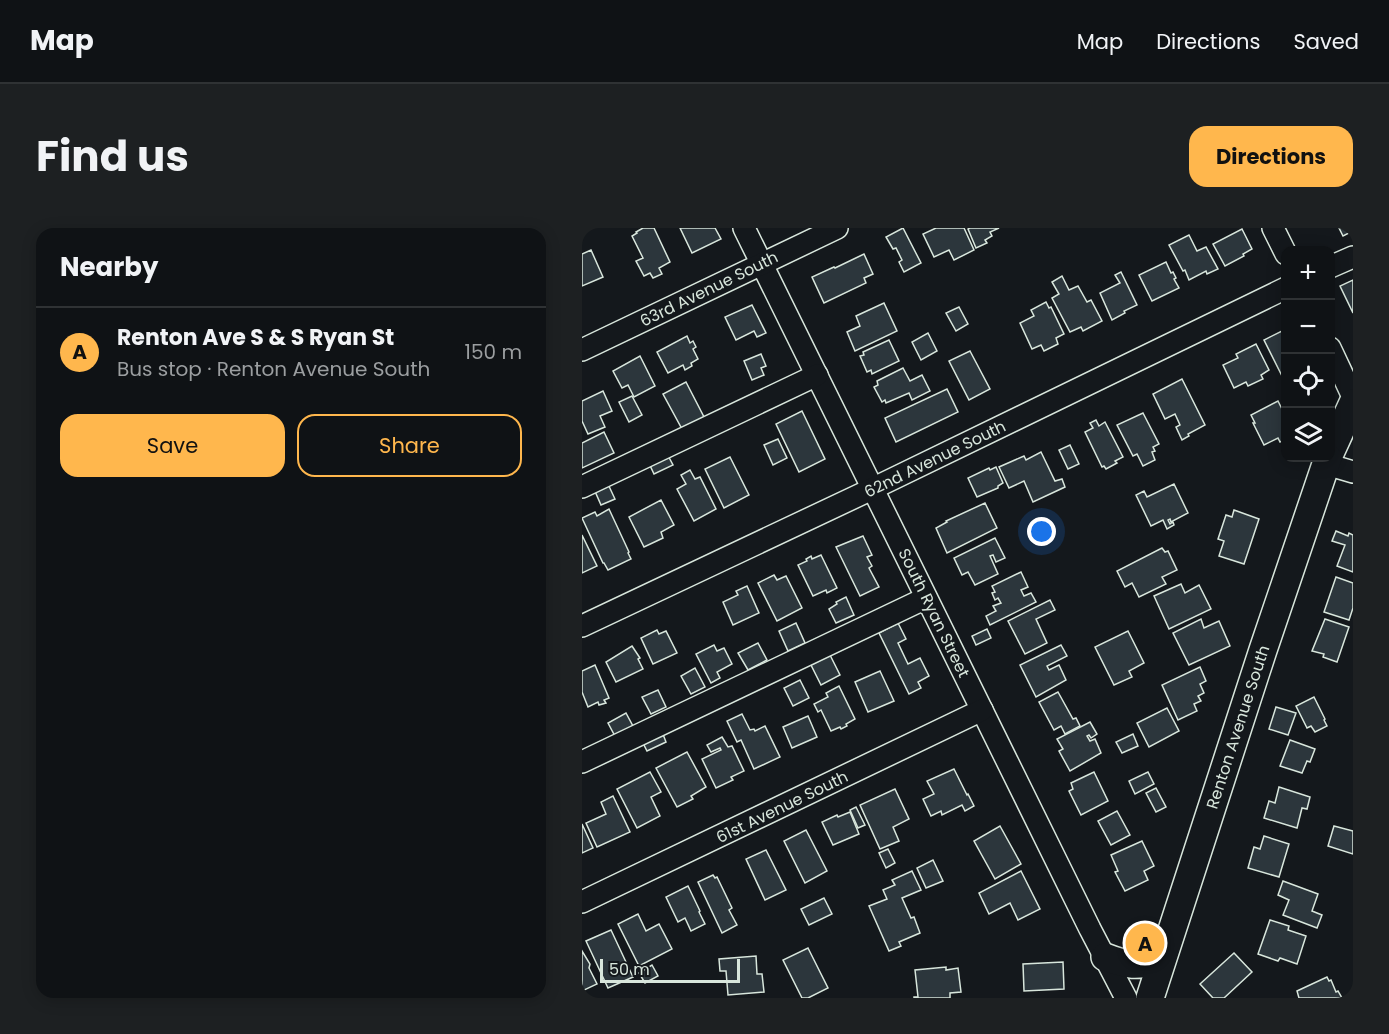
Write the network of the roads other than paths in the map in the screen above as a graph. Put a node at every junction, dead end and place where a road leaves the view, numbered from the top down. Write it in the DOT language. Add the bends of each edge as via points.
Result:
graph roads {
  1 [pos="744,228"];
  2 [pos="837,228"];
  3 [pos="1273,228"];
  4 [pos="1282,246"];
  5 [pos="1353,257"];
  6 [pos="762,264"];
  7 [pos="1335,265"];
  8 [pos="1281,290"];
  9 [pos="582,350"];
  10 [pos="1333,354"];
  11 [pos="817,375"];
  12 [pos="1353,397"];
  13 [pos="1353,403"];
  14 [pos="1335,443"];
  15 [pos="1327,462"];
  16 [pos="1335,462"];
  17 [pos="1353,472"];
  18 [pos="582,487"];
  19 [pos="872,489"];
  20 [pos="926,597"];
  21 [pos="582,626"];
  22 [pos="982,710"];
  23 [pos="582,762"];
  24 [pos="582,902"];
  25 [pos="1105,957"];
  26 [pos="1161,961"];
  27 [pos="1126,998"];
  28 [pos="1150,998"];
  1 -- 6 [label="street, South Ryan Street"];
  2 -- 6 [label="street, 63rd Avenue South"];
  3 -- 4 [label="street"];
  5 -- 7 [label="street"];
  6 -- 9 [label="street, 63rd Avenue South"];
  6 -- 11 [label="street, South Ryan Street"];
  8 -- 19 [label="street, 62nd Avenue South"];
  10 -- 12 [label="street"];
  11 -- 18 [label="street"];
  11 -- 19 [label="street, South Ryan Street"];
  13 -- 14 [label="main road, Renton Avenue South"];
  15 -- 26 [label="main road, Renton Avenue South"];
  16 -- 17 [label="street"];
  19 -- 20 [label="street, South Ryan Street"];
  19 -- 21 [label="street, 62nd Avenue South"];
  20 -- 22 [label="street, South Ryan Street"];
  20 -- 23 [label="street"];
  22 -- 24 [label="street, 61st Avenue South"];
  22 -- 25 [label="street, South Ryan Street"];
  25 -- 26 [label="main road" via="1139,965"];
  25 -- 27 [label="street, South Ryan Street"];
  26 -- 28 [label="main road, Renton Avenue South"];
}
